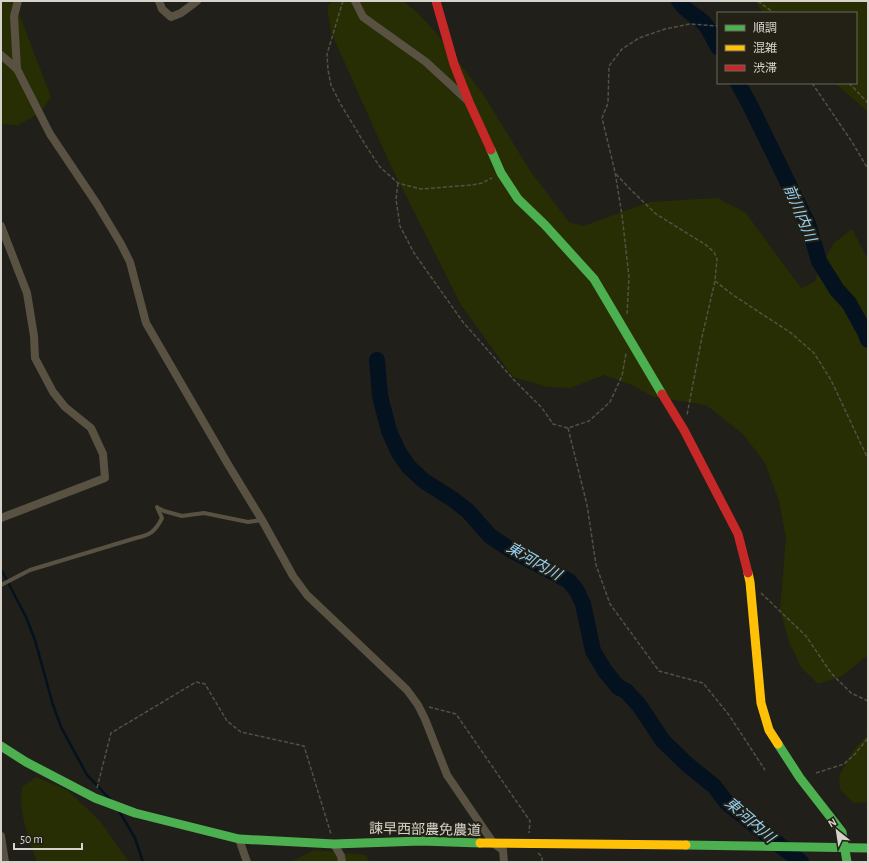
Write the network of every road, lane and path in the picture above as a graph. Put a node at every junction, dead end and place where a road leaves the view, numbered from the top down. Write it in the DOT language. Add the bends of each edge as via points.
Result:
graph roads {
  1 [pos="18,1"];
  2 [pos="159,1"];
  3 [pos="197,1"];
  4 [pos="343,1"];
  5 [pos="355,1"];
  6 [pos="436,1"];
  7 [pos="758,1"];
  8 [pos="773,12"];
  9 [pos="717,26"];
  10 [pos="1,55"];
  11 [pos="17,69"];
  12 [pos="813,84"];
  13 [pos="850,84"];
  14 [pos="469,102"];
  15 [pos="868,103"];
  16 [pos="868,169"];
  17 [pos="615,172"];
  18 [pos="501,173"];
  19 [pos="398,183"];
  20 [pos="1,226"];
  21 [pos="715,281"];
  22 [pos="627,316"];
  23 [pos="626,352"];
  24 [pos="687,415"];
  25 [pos="568,428"];
  26 [pos="868,459"];
  27 [pos="1,518"];
  28 [pos="262,520"];
  29 [pos="1,584"];
  30 [pos="761,593"];
  31 [pos="868,701"];
  32 [pos="418,705"];
  33 [pos="868,738"];
  34 [pos="1,746"];
  35 [pos="765,770"];
  36 [pos="816,773"];
  37 [pos="94,798"];
  38 [pos="1,836"];
  39 [pos="239,839"];
  40 [pos="334,844"];
  41 [pos="494,844"];
  42 [pos="529,844"];
  43 [pos="845,848"];
  44 [pos="868,848"];
  45 [pos="5,862"];
  46 [pos="247,862"];
  47 [pos="342,862"];
  48 [pos="504,862"];
  49 [pos="847,862"];
  1 -- 11 [label="street" via="14,16"];
  2 -- 3 [label="street" via="162,9 172,17"];
  4 -- 19 [label="path" via="327,54 331,85 380,167"];
  5 -- 14 [label="street" via="363,17 426,62"];
  6 -- 14 [label="street" via="454,64"];
  7 -- 8 [label="path"];
  9 -- 17 [label="path" via="690,24 638,38 622,49 609,66 608,103 602,118"];
  10 -- 11 [label="street"];
  11 -- 28 [label="street" via="50,134 121,244 130,262 146,323"];
  12 -- 16 [label="path"];
  13 -- 15 [label="path"];
  14 -- 18 [label="street"];
  17 -- 21 [label="path" via="656,214 714,252 717,259"];
  17 -- 22 [label="path" via="629,277"];
  18 -- 19 [label="path" via="472,185 421,188"];
  18 -- 43 [label="street" via="518,199 594,279 684,430 738,534 750,582 761,703 769,730 800,778 842,832"];
  19 -- 25 [label="path" via="396,199 400,226 414,253 473,334 542,408 553,424"];
  20 -- 27 [label="street" via="27,293 35,358 53,392 91,428 103,454 105,478"];
  21 -- 24 [label="path"];
  21 -- 26 [label="path" via="814,353 831,380"];
  23 -- 25 [label="path" via="622,376 610,402 589,421"];
  25 -- 35 [label="path" via="587,505 596,565 610,604 660,671 703,682 729,715"];
  28 -- 29 [label="lane" via="248,522 204,513 182,516 164,512 158,507 162,518 157,528 146,536 30,570"];
  28 -- 32 [label="street" via="293,576 307,595 407,690"];
  30 -- 31 [label="path" via="806,636 831,673 851,693"];
  32 -- 41 [label="street" via="447,775"];
  32 -- 42 [label="path" via="456,714 530,820"];
  33 -- 36 [label="path" via="844,764"];
  34 -- 37 [label="street, 諫早西部農免農道"];
  37 -- 39 [label="street, 諫早西部農免農道" via="135,812"];
  37 -- 40 [label="path" via="111,733 196,682 205,684 227,721 241,732 304,746"];
  38 -- 45 [label="street"];
  39 -- 40 [label="street, 諫早西部農免農道"];
  39 -- 46 [label="street"];
  40 -- 41 [label="street, 諫早西部農免農道" via="421,841"];
  40 -- 47 [label="street"];
  41 -- 42 [label="street, 諫早西部農免農道"];
  41 -- 48 [label="street" via="503,850"];
  42 -- 43 [label="street, 諫早西部農免農道"];
  43 -- 44 [label="street, 諫早西部農免農道"];
  43 -- 49 [label="street"];
}
